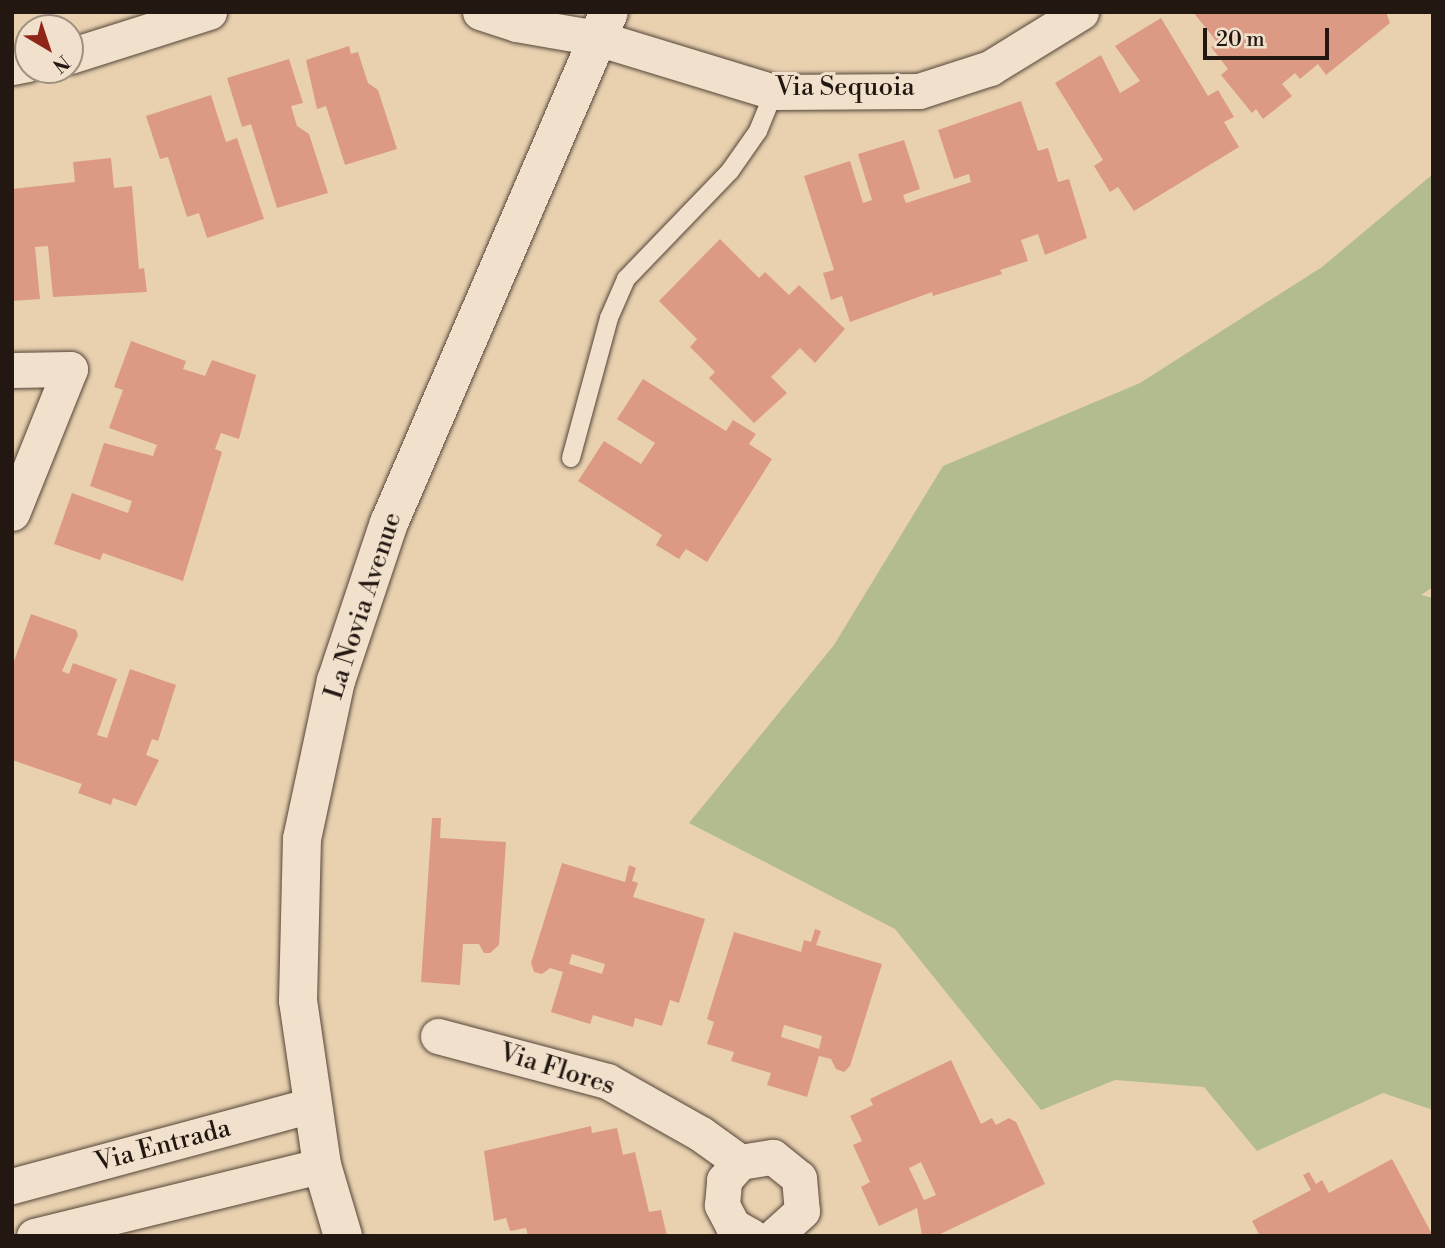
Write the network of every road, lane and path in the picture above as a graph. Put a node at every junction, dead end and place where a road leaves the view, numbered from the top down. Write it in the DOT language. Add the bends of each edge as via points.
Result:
graph roads {
  1 [pos="209,12"];
  2 [pos="480,12"];
  3 [pos="567,12"];
  4 [pos="1081,12"];
  5 [pos="603,25"];
  6 [pos="84,52"];
  7 [pos="774,92"];
  8 [pos="12,370"];
  9 [pos="571,458"];
  10 [pos="12,513"];
  11 [pos="438,1036"];
  12 [pos="313,1105"];
  13 [pos="740,1162"];
  14 [pos="322,1165"];
  15 [pos="12,1186"];
  16 [pos="34,1236"];
  17 [pos="343,1236"];
  18 [pos="751,1236"];
  19 [pos="777,1236"];
  1 -- 6 [label="street"];
  2 -- 5 [label="street, Via Sequoia" via="516,24"];
  3 -- 5 [label="street"];
  4 -- 7 [label="street, Via Sequoia" via="990,68 919,91"];
  5 -- 7 [label="street, Via Sequoia"];
  5 -- 12 [label="main road, La Novia Avenue" via="389,523 337,681 302,839 298,1001"];
  7 -- 9 [label="lane" via="758,131 730,171 626,279 608,318"];
  8 -- 10 [label="street" via="70,369"];
  11 -- 13 [label="street, Via Flores" via="607,1081 701,1134"];
  12 -- 14 [label="main road, La Novia Avenue"];
  12 -- 15 [label="street, Via Entrada"];
  13 -- 18 [label="street" via="724,1180 722,1205 733,1226"];
  13 -- 19 [label="street" via="773,1157 799,1178 802,1211"];
  14 -- 16 [label="street, Via Entrada"];
  14 -- 17 [label="main road, La Novia Avenue"];
}
